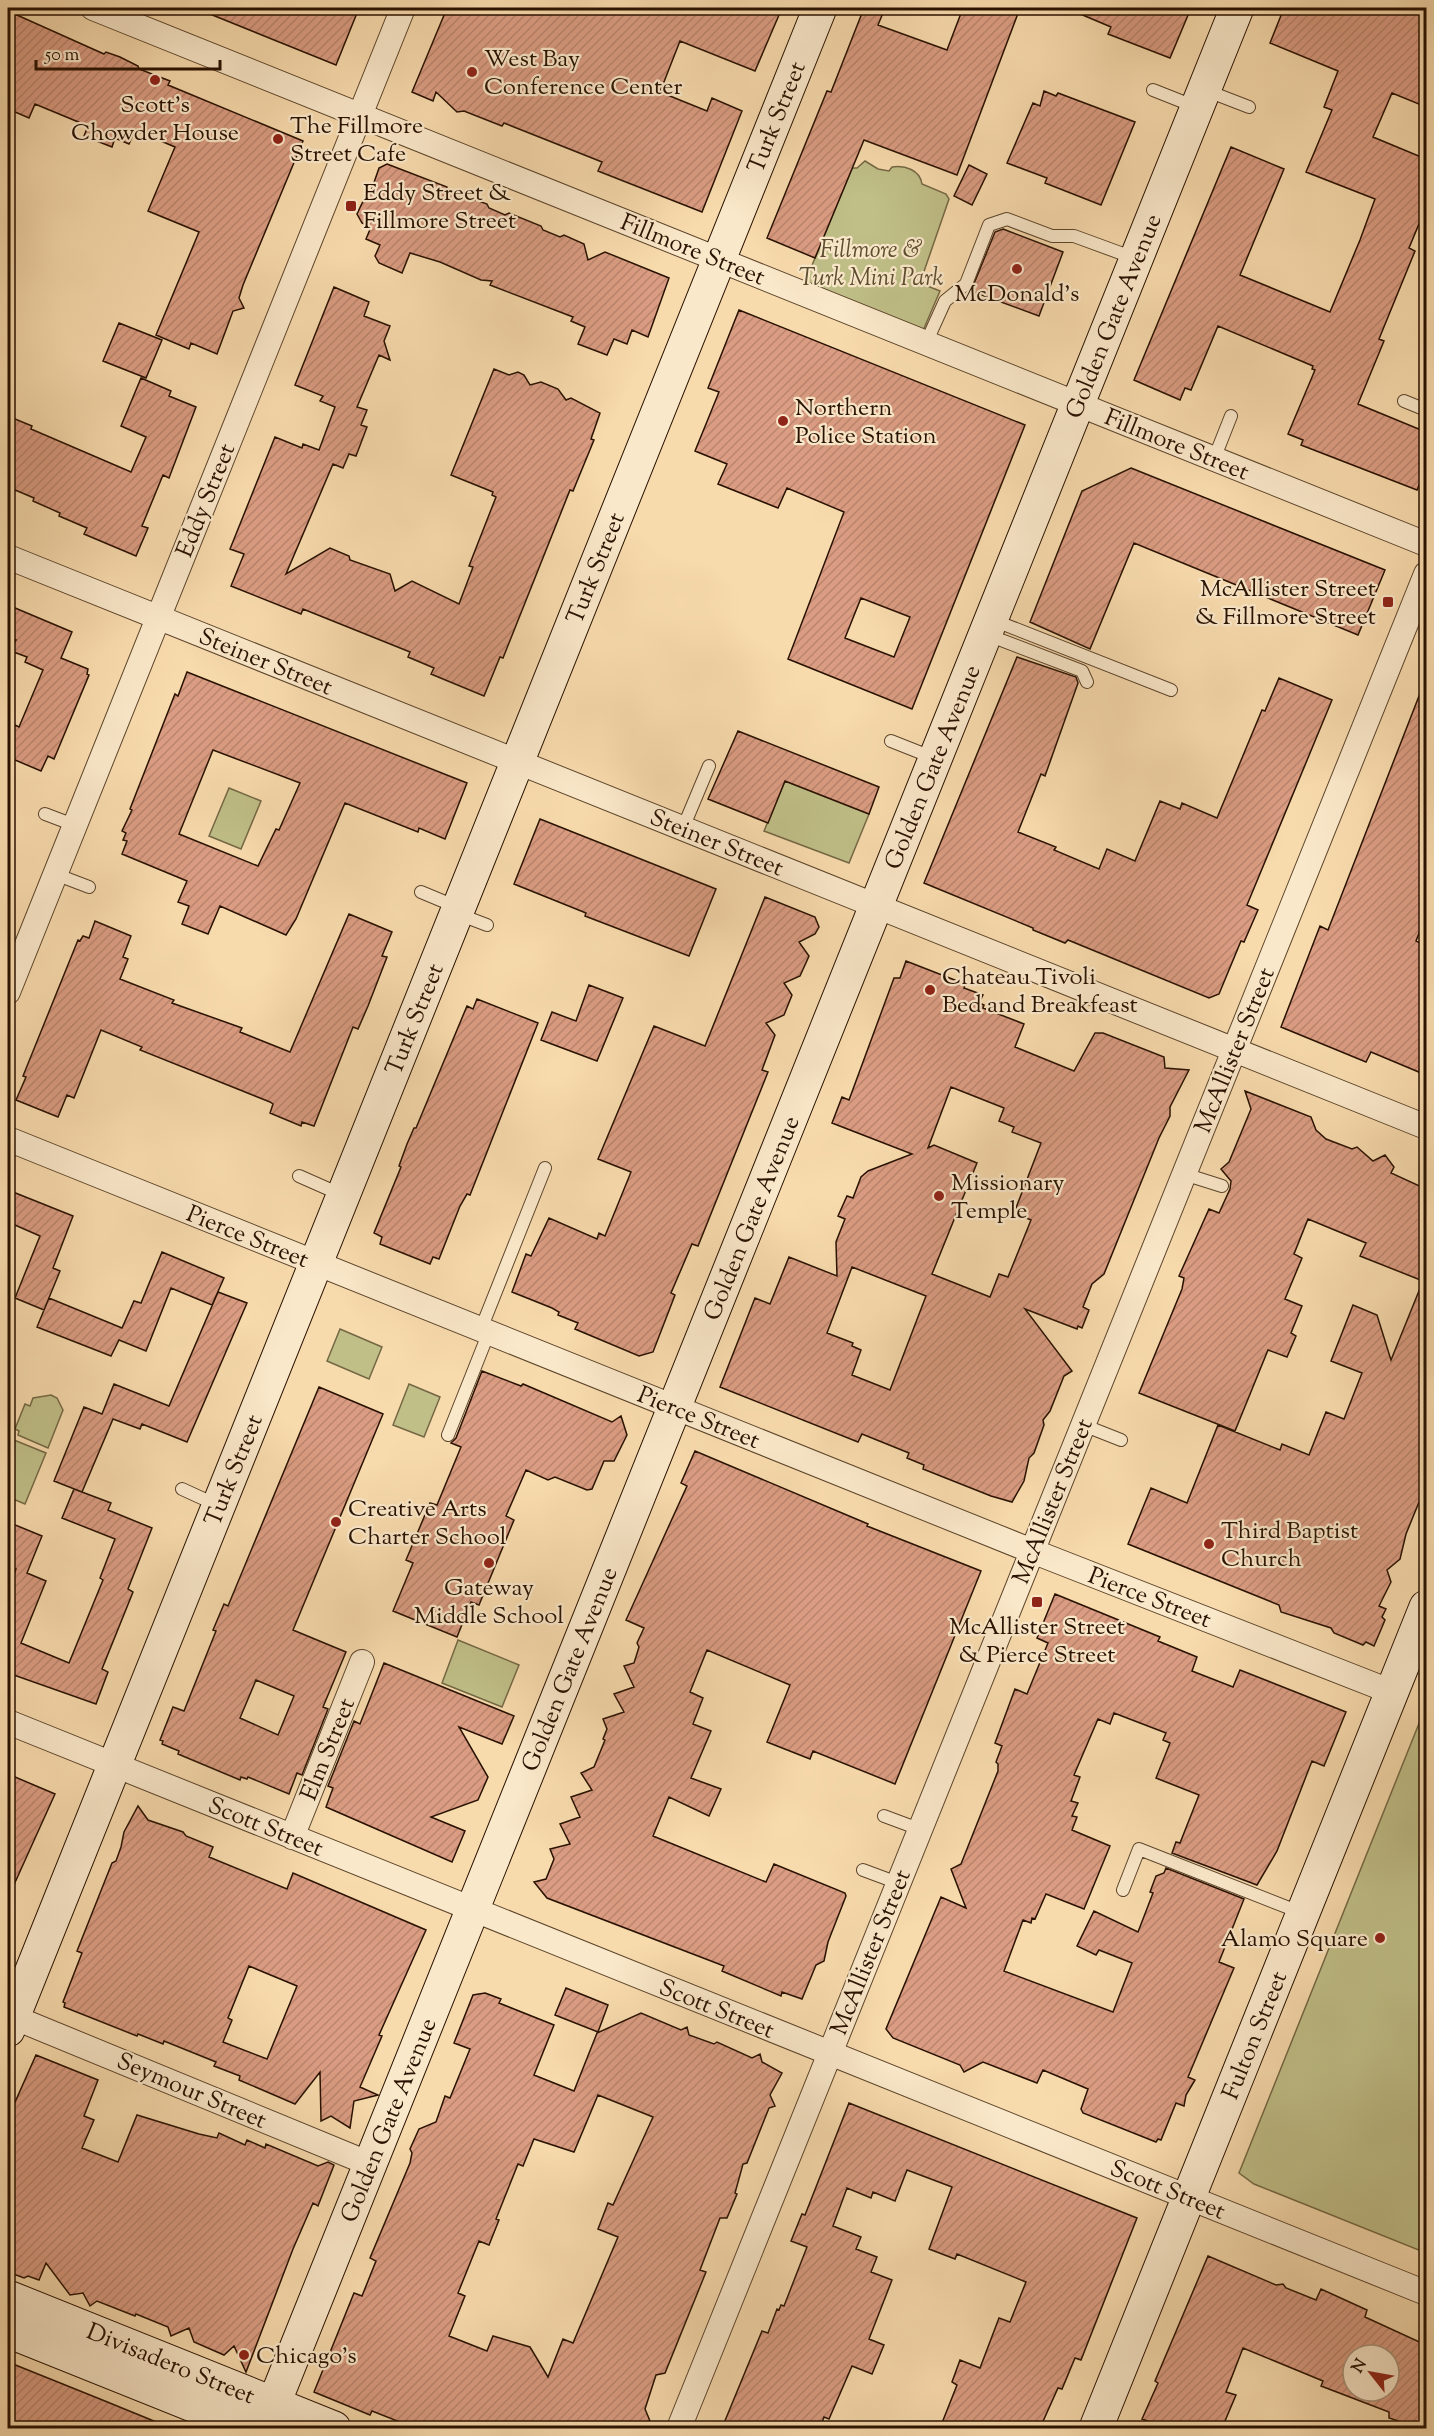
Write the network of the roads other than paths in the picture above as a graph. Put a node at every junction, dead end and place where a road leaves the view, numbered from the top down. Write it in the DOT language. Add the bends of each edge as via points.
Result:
graph roads {
  1 [pos="93,8"];
  2 [pos="403,8"];
  3 [pos="820,8"];
  4 [pos="1237,8"];
  5 [pos="1153,90"];
  6 [pos="1201,98"];
  7 [pos="1249,107"];
  8 [pos="360,115"];
  9 [pos="1136,259"];
  10 [pos="719,260"];
  11 [pos="926,343"];
  12 [pos="1404,401"];
  13 [pos="1078,404"];
  14 [pos="1426,410"];
  15 [pos="1231,416"];
  16 [pos="1214,459"];
  17 [pos="1426,544"];
  18 [pos="8,557"];
  19 [pos="1426,574"];
  20 [pos="158,617"];
  21 [pos="988,626"];
  22 [pos="1087,657"];
  23 [pos="1171,690"];
  24 [pos="891,741"];
  25 [pos="935,758"];
  26 [pos="517,762"];
  27 [pos="709,766"];
  28 [pos="45,814"];
  29 [pos="74,825"];
  30 [pos="683,828"];
  31 [pos="55,874"];
  32 [pos="90,887"];
  33 [pos="421,892"];
  34 [pos="876,906"];
  35 [pos="458,910"];
  36 [pos="487,925"];
  37 [pos="8,992"];
  38 [pos="1234,1050"];
  39 [pos="1426,1127"];
  40 [pos="8,1139"];
  41 [pos="545,1168"];
  42 [pos="1184,1174"];
  43 [pos="299,1176"];
  44 [pos="1222,1186"];
  45 [pos="343,1195"];
  46 [pos="316,1263"];
  47 [pos="485,1331"];
  48 [pos="674,1407"];
  49 [pos="1083,1425"];
  50 [pos="448,1435"];
  51 [pos="1121,1440"];
  52 [pos="182,1489"];
  53 [pos="218,1506"];
  54 [pos="1032,1551"];
  55 [pos="1426,1607"];
  56 [pos="363,1662"];
  57 [pos="1392,1692"];
  58 [pos="8,1722"];
  59 [pos="114,1765"];
  60 [pos="884,1816"];
  61 [pos="920,1829"];
  62 [pos="292,1837"];
  63 [pos="863,1870"];
  64 [pos="898,1883"];
  65 [pos="1123,1890"];
  66 [pos="472,1909"];
  67 [pos="1303,1914"];
  68 [pos="10,2024"];
  69 [pos="830,2053"];
  70 [pos="370,2164"];
  71 [pos="1189,2197"];
  72 [pos="1426,2293"];
  73 [pos="8,2297"];
  74 [pos="8,2331"];
  75 [pos="268,2416"];
  76 [pos="250,2428"];
  77 [pos="334,2428"];
  78 [pos="679,2428"];
  79 [pos="1096,2428"];
  1 -- 8 [label="street, Fillmore Street"];
  2 -- 8 [label="street, Eddy Street"];
  3 -- 10 [label="main road, Turk Street"];
  4 -- 6 [label="main road, Golden Gate Avenue"];
  5 -- 6 [label="lane"];
  6 -- 7 [label="lane"];
  6 -- 9 [label="main road, Golden Gate Avenue"];
  8 -- 10 [label="street, Fillmore Street"];
  8 -- 20 [label="street, Eddy Street"];
  9 -- 11 [label="lane" via="1074,236 1052,236 1007,219 998,220 989,225 966,284 945,301"];
  9 -- 13 [label="main road, Golden Gate Avenue"];
  10 -- 11 [label="street, Fillmore Street"];
  10 -- 26 [label="main road, Turk Street"];
  11 -- 13 [label="street, Fillmore Street"];
  12 -- 14 [label="lane"];
  13 -- 16 [label="street, Fillmore Street"];
  13 -- 21 [label="main road, Golden Gate Avenue"];
  15 -- 16 [label="lane"];
  16 -- 17 [label="street, Fillmore Street"];
  18 -- 20 [label="street, Steiner Street"];
  19 -- 38 [label="street, McAllister Street"];
  20 -- 26 [label="street, Steiner Street"];
  20 -- 29 [label="street, Eddy Street"];
  21 -- 22 [label="lane"];
  21 -- 22 [label="lane" via="1084,676"];
  21 -- 25 [label="main road, Golden Gate Avenue"];
  22 -- 23 [label="lane"];
  24 -- 25 [label="lane"];
  25 -- 34 [label="main road, Golden Gate Avenue"];
  26 -- 30 [label="street, Steiner Street"];
  26 -- 35 [label="main road, Turk Street"];
  27 -- 30 [label="lane"];
  28 -- 29 [label="lane"];
  29 -- 31 [label="street, Eddy Street"];
  30 -- 34 [label="street, Steiner Street"];
  31 -- 32 [label="lane"];
  31 -- 37 [label="street, Eddy Street"];
  33 -- 35 [label="lane"];
  34 -- 38 [label="street, Steiner Street"];
  34 -- 48 [label="main road, Golden Gate Avenue"];
  35 -- 36 [label="lane"];
  35 -- 45 [label="main road, Turk Street"];
  38 -- 39 [label="street, Steiner Street"];
  38 -- 42 [label="street, McAllister Street"];
  40 -- 46 [label="street, Pierce Street"];
  41 -- 47 [label="lane"];
  42 -- 44 [label="lane"];
  42 -- 49 [label="street, McAllister Street"];
  43 -- 45 [label="lane"];
  45 -- 46 [label="main road, Turk Street"];
  46 -- 47 [label="street, Pierce Street"];
  46 -- 53 [label="main road, Turk Street"];
  47 -- 48 [label="street, Pierce Street"];
  47 -- 50 [label="lane"];
  48 -- 54 [label="street, Pierce Street"];
  48 -- 66 [label="main road, Golden Gate Avenue"];
  49 -- 51 [label="lane"];
  49 -- 54 [label="street, McAllister Street"];
  52 -- 53 [label="lane"];
  53 -- 59 [label="main road, Turk Street"];
  54 -- 57 [label="street, Pierce Street"];
  54 -- 61 [label="street, McAllister Street"];
  55 -- 57 [label="main road, Fulton Street"];
  56 -- 62 [label="street, Elm Street"];
  57 -- 67 [label="main road, Fulton Street"];
  58 -- 59 [label="street, Scott Street"];
  59 -- 62 [label="street, Scott Street"];
  59 -- 68 [label="main road, Turk Street"];
  60 -- 61 [label="lane"];
  61 -- 64 [label="street, McAllister Street"];
  62 -- 66 [label="street, Scott Street"];
  63 -- 64 [label="lane"];
  64 -- 69 [label="street, McAllister Street"];
  65 -- 67 [label="lane" via="1139,1849"];
  66 -- 69 [label="street, Scott Street"];
  66 -- 70 [label="main road, Golden Gate Avenue"];
  67 -- 71 [label="main road, Fulton Street"];
  68 -- 70 [label="street, Seymour Street"];
  69 -- 71 [label="street, Scott Street"];
  69 -- 78 [label="street, McAllister Street"];
  70 -- 75 [label="main road, Golden Gate Avenue"];
  71 -- 72 [label="street, Scott Street"];
  71 -- 79 [label="main road, Fulton Street"];
  73 -- 75 [label="main road, Divisadero Street"];
  74 -- 76 [label="main road, Divisadero Street"];
  75 -- 77 [label="main road, Divisadero Street"];
}
